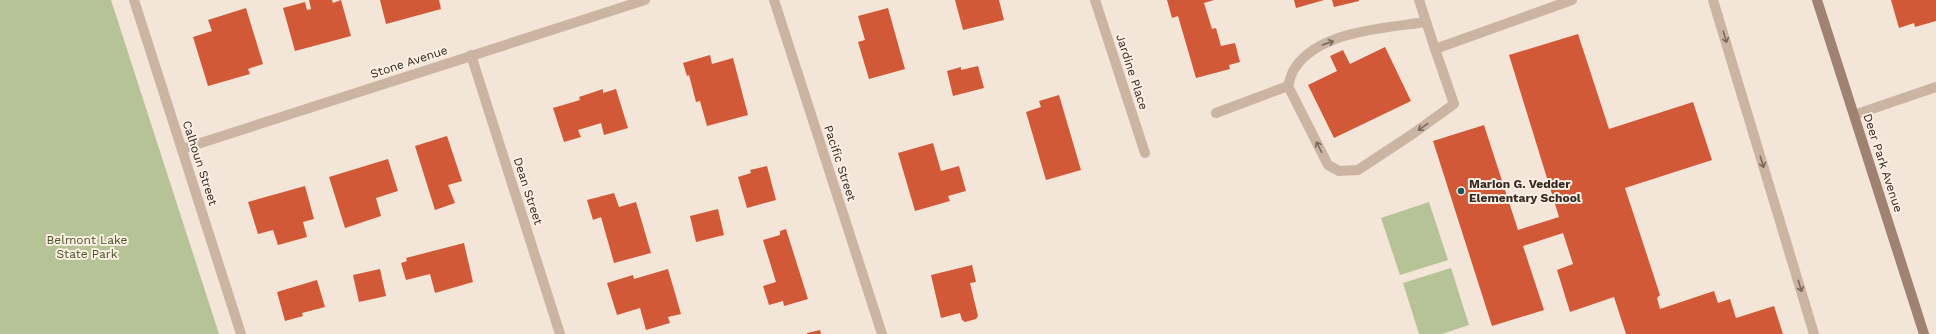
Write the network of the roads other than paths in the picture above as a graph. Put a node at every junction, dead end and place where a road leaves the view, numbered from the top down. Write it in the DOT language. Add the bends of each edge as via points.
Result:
graph roads {
  1 [pos="134,0"];
  2 [pos="645,0"];
  3 [pos="774,0"];
  4 [pos="1095,0"];
  5 [pos="1418,0"];
  6 [pos="1572,0"];
  7 [pos="1713,0"];
  8 [pos="1817,0"];
  9 [pos="1426,22"];
  10 [pos="1435,49"];
  11 [pos="471,55"];
  12 [pos="1288,86"];
  13 [pos="1936,87"];
  14 [pos="1216,113"];
  15 [pos="1854,115"];
  16 [pos="182,149"];
  17 [pos="1145,153"];
  18 [pos="241,334"];
  19 [pos="560,334"];
  20 [pos="882,334"];
  21 [pos="1814,334"];
  22 [pos="1924,334"];
  1 -- 16 [label="street, Calhoun Street"];
  2 -- 11 [label="street, Stone Avenue"];
  3 -- 20 [label="street, Pacific Street"];
  4 -- 17 [label="street, Jardine Place"];
  5 -- 9 [label="street"];
  6 -- 10 [label="street"];
  7 -- 21 [label="street, one-way"];
  8 -- 15 [label="main road, Deer Park Avenue"];
  9 -- 10 [label="street"];
  12 -- 9 [label="street, one-way" via="1294,69 1315,47 1356,33"];
  10 -- 12 [label="street, one-way" via="1454,104 1358,170 1339,171 1328,165"];
  11 -- 16 [label="street, Stone Avenue"];
  11 -- 19 [label="street, Dean Street"];
  12 -- 14 [label="street"];
  13 -- 15 [label="street"];
  15 -- 22 [label="main road, Deer Park Avenue"];
  16 -- 18 [label="street, Calhoun Street"];
}
